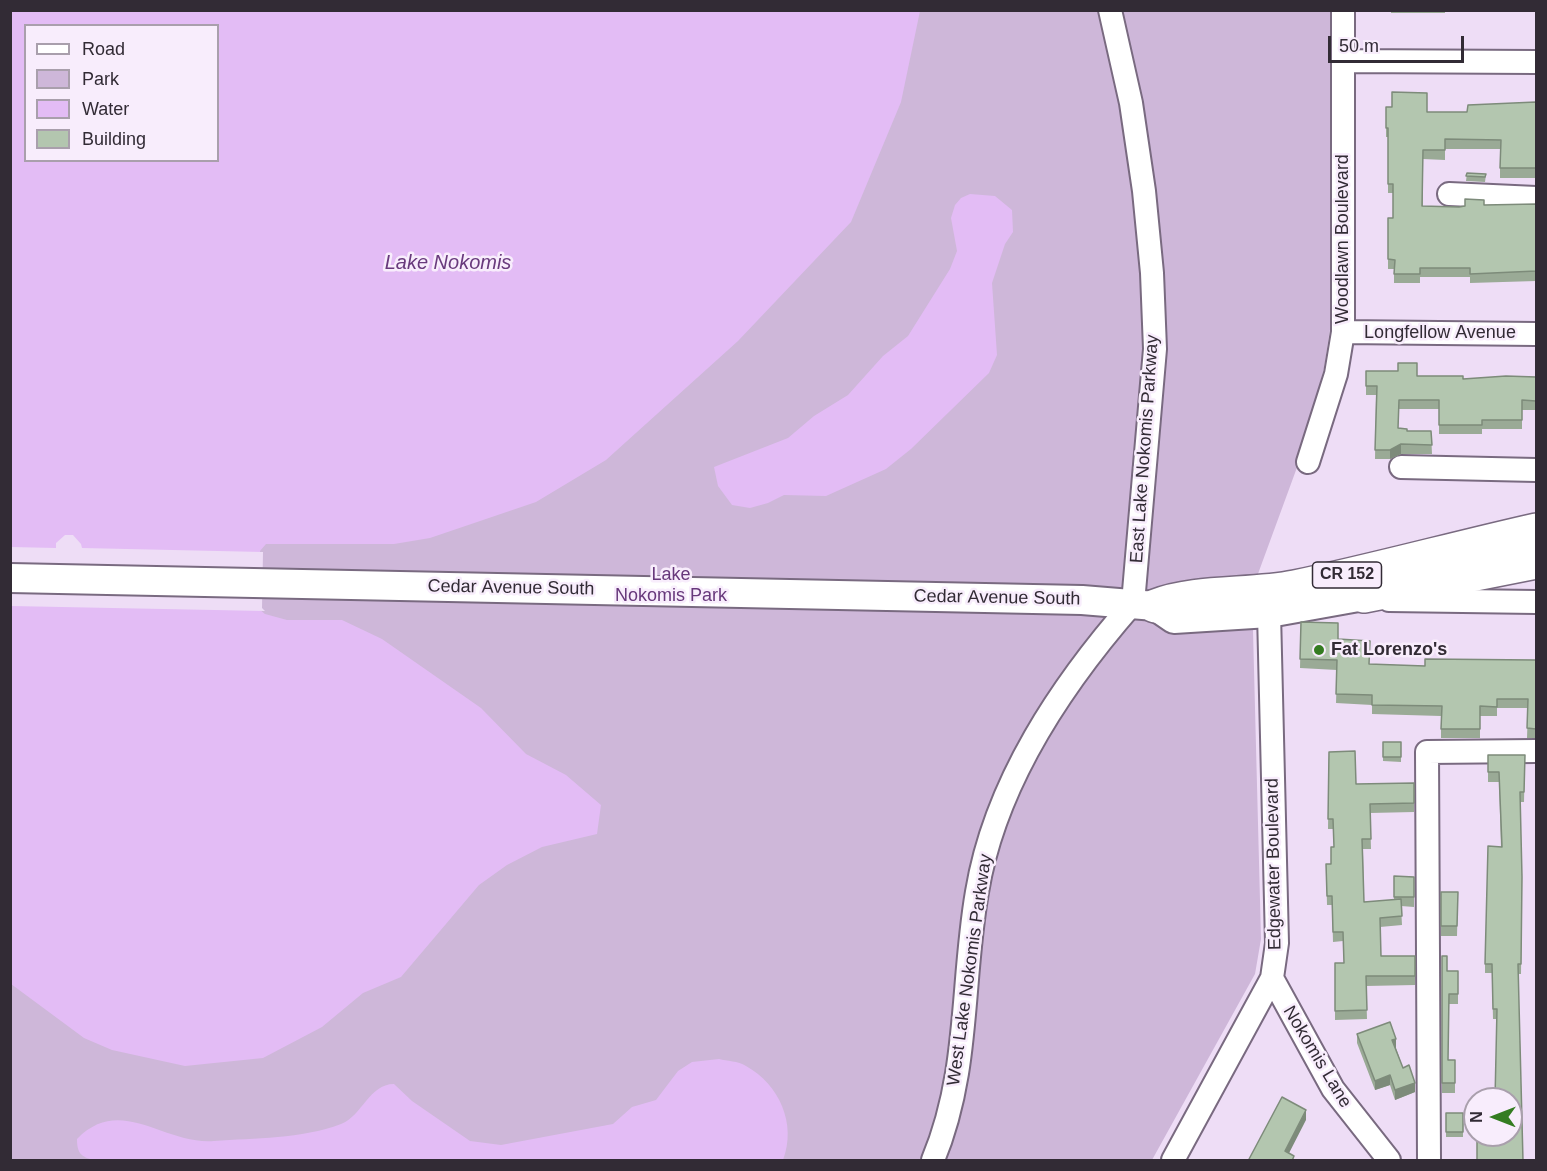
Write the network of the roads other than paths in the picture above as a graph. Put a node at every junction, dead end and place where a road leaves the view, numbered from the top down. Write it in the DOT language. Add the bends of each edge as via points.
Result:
graph roads {
  1 [pos="1110,10"];
  2 [pos="1343,10"];
  3 [pos="1344,61"];
  4 [pos="1536,62"];
  5 [pos="1449,194"];
  6 [pos="1536,198"];
  7 [pos="1343,332"];
  8 [pos="1536,334"];
  9 [pos="1308,462"];
  10 [pos="1401,467"];
  11 [pos="1536,470"];
  12 [pos="1536,530"];
  13 [pos="1536,562"];
  14 [pos="10,578"];
  15 [pos="1364,596"];
  16 [pos="1536,602"];
  17 [pos="1144,604"];
  18 [pos="1269,614"];
  19 [pos="1536,751"];
  20 [pos="1272,978"];
  21 [pos="1378,1155"];
  22 [pos="933,1161"];
  23 [pos="1173,1161"];
  24 [pos="1429,1161"];
  1 -- 17 [label="street, East Lake Nokomis Parkway" via="1131,103 1152,273 1155,349"];
  2 -- 3 [label="street, Woodlawn Boulevard"];
  3 -- 4 [label="street"];
  3 -- 7 [label="street, Woodlawn Boulevard"];
  5 -- 6 [label="street"];
  7 -- 8 [label="street, Longfellow Avenue"];
  7 -- 9 [label="street, Woodlawn Boulevard" via="1336,374"];
  10 -- 11 [label="street"];
  12 -- 17 [label="highway, Cedar Avenue South / CR 152" via="1294,587"];
  13 -- 15 [label="highway, Cedar Avenue South / CR 152"];
  14 -- 17 [label="main road, Cedar Avenue South / CR 152"];
  15 -- 16 [label="street" via="1405,602"];
  15 -- 18 [label="main road, Cedar Avenue South / CR 152"];
  17 -- 18 [label="main road, Cedar Avenue South / CR 152" via="1174,619"];
  17 -- 22 [label="street, West Lake Nokomis Parkway" via="1107,633 1046,719 1004,795 985,849 976,894 959,1073 943,1138"];
  18 -- 20 [label="street, Edgewater Boulevard" via="1276,944"];
  19 -- 24 [label="street" via="1426,752"];
  20 -- 21 [label="street, Nokomis Lane" via="1333,1089"];
  20 -- 23 [label="street, Edgewater Boulevard"];
}
